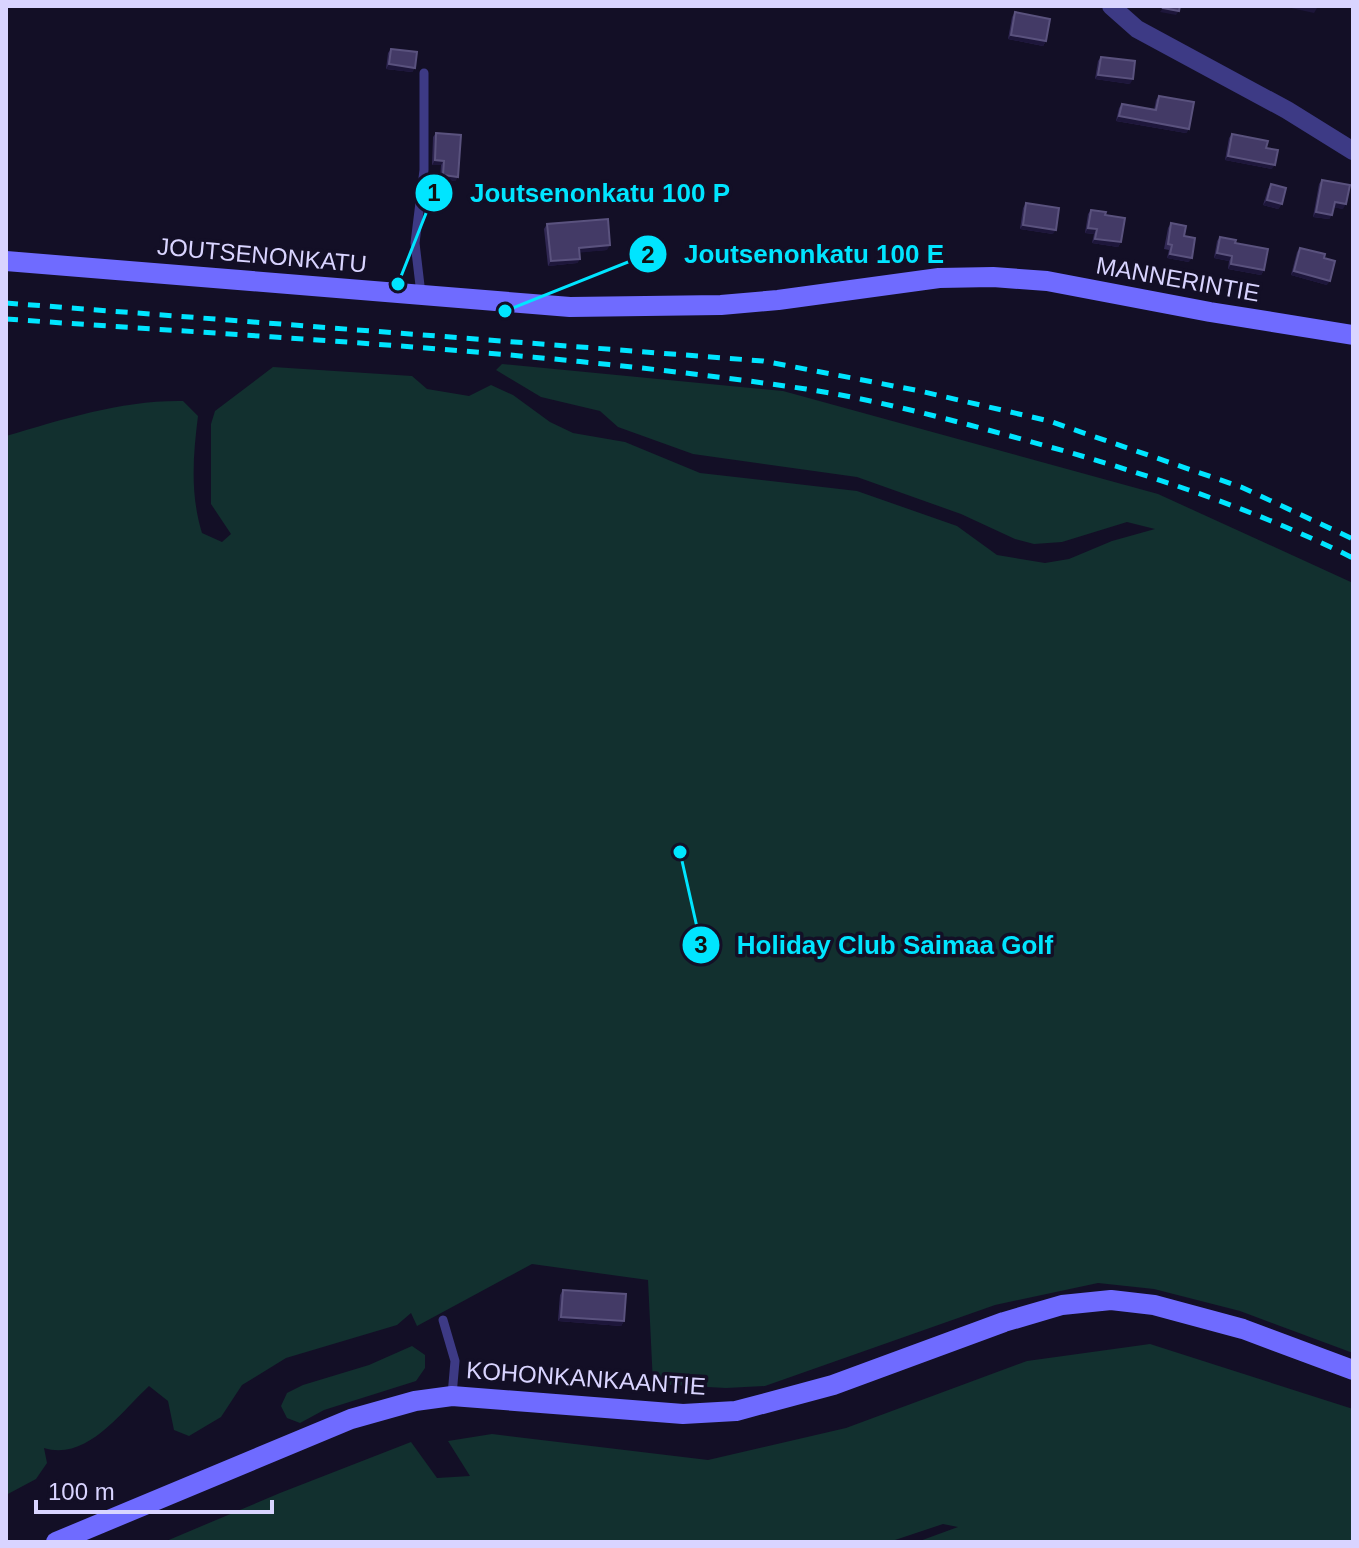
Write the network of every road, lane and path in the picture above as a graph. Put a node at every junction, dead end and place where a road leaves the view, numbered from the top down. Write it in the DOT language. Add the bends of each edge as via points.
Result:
graph roads {
  1 [pos="1111,6"];
  2 [pos="424,73"];
  3 [pos="1353,151"];
  4 [pos="6,261"];
  5 [pos="993,277"];
  6 [pos="421,294"];
  7 [pos="1353,335"];
  8 [pos="443,1320"];
  9 [pos="1353,1370"];
  10 [pos="452,1396"];
  11 [pos="56,1542"];
  1 -- 3 [label="street" via="1137,29"];
  2 -- 6 [label="lane" via="424,170 415,243"];
  4 -- 6 [label="street, JOUTSENONKATU"];
  5 -- 6 [label="street, JOUTSENONKATU" via="939,278 721,305 570,307"];
  5 -- 7 [label="street, MANNERINTIE" via="1047,281"];
  8 -- 10 [label="lane" via="455,1361"];
  9 -- 10 [label="street, KOHONKANKAANTIE" via="1228,1325 1154,1305 1111,1300 1062,1305 1004,1322 833,1385 736,1411 683,1414"];
  10 -- 11 [label="street, KOHONKANKAANTIE" via="351,1419"];
}
